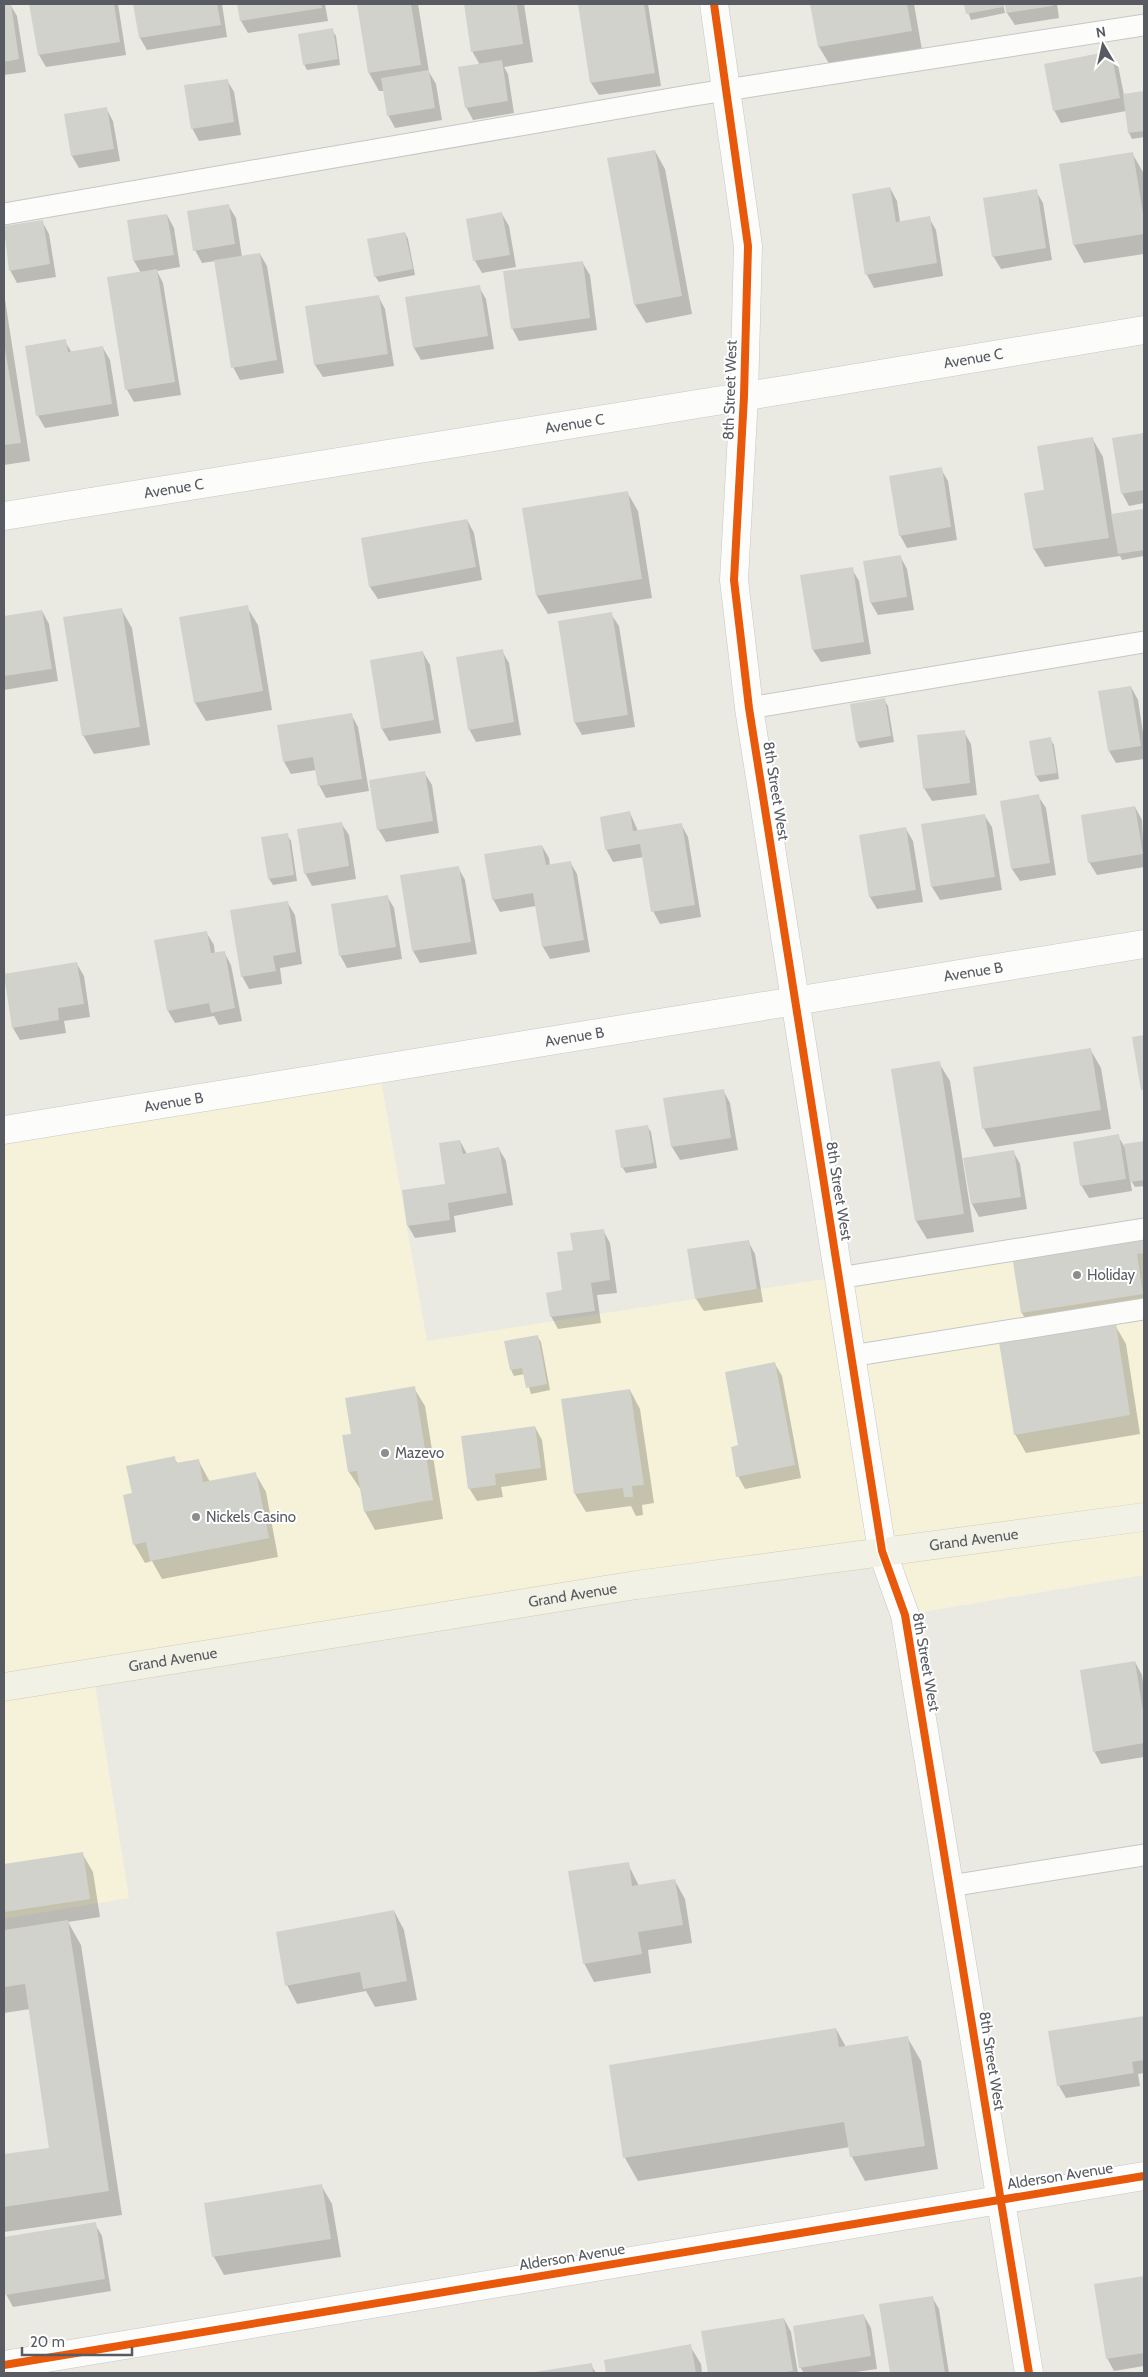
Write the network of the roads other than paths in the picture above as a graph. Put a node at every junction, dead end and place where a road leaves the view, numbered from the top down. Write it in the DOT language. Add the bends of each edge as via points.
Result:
graph roads {
  1 [pos="714,4"];
  2 [pos="1144,25"];
  3 [pos="727,90"];
  4 [pos="4,214"];
  5 [pos="1144,330"];
  6 [pos="744,396"];
  7 [pos="4,516"];
  8 [pos="1144,642"];
  9 [pos="749,708"];
  10 [pos="1144,944"];
  11 [pos="795,1001"];
  12 [pos="4,1130"];
  13 [pos="1144,1229"];
  14 [pos="839,1278"];
  15 [pos="1144,1310"];
  16 [pos="851,1356"];
  17 [pos="1144,1517"];
  18 [pos="882,1550"];
  19 [pos="4,1686"];
  20 [pos="1144,1855"];
  21 [pos="950,1886"];
  22 [pos="1144,2176"];
  23 [pos="1001,2200"];
  24 [pos="4,2365"];
  25 [pos="1029,2373"];
  1 -- 3 [label="street, 8th Street West"];
  2 -- 3 [label="lane"];
  3 -- 4 [label="lane"];
  3 -- 6 [label="street, 8th Street West" via="748,246"];
  5 -- 6 [label="street, Avenue C"];
  6 -- 7 [label="street, Avenue C"];
  6 -- 9 [label="street, 8th Street West" via="734,580"];
  8 -- 9 [label="lane"];
  9 -- 11 [label="street, 8th Street West"];
  10 -- 11 [label="street, Avenue B"];
  11 -- 12 [label="street, Avenue B"];
  11 -- 14 [label="street, 8th Street West"];
  13 -- 14 [label="lane"];
  14 -- 16 [label="street, 8th Street West"];
  15 -- 16 [label="lane"];
  16 -- 18 [label="street, 8th Street West"];
  17 -- 18 [label="main road, Grand Avenue"];
  18 -- 19 [label="main road, Grand Avenue" via="626,1587"];
  18 -- 21 [label="street, 8th Street West" via="905,1615"];
  20 -- 21 [label="lane"];
  21 -- 23 [label="street, 8th Street West"];
  22 -- 23 [label="street, Alderson Avenue"];
  23 -- 24 [label="street, Alderson Avenue"];
  23 -- 25 [label="street, 8th Street West"];
}
